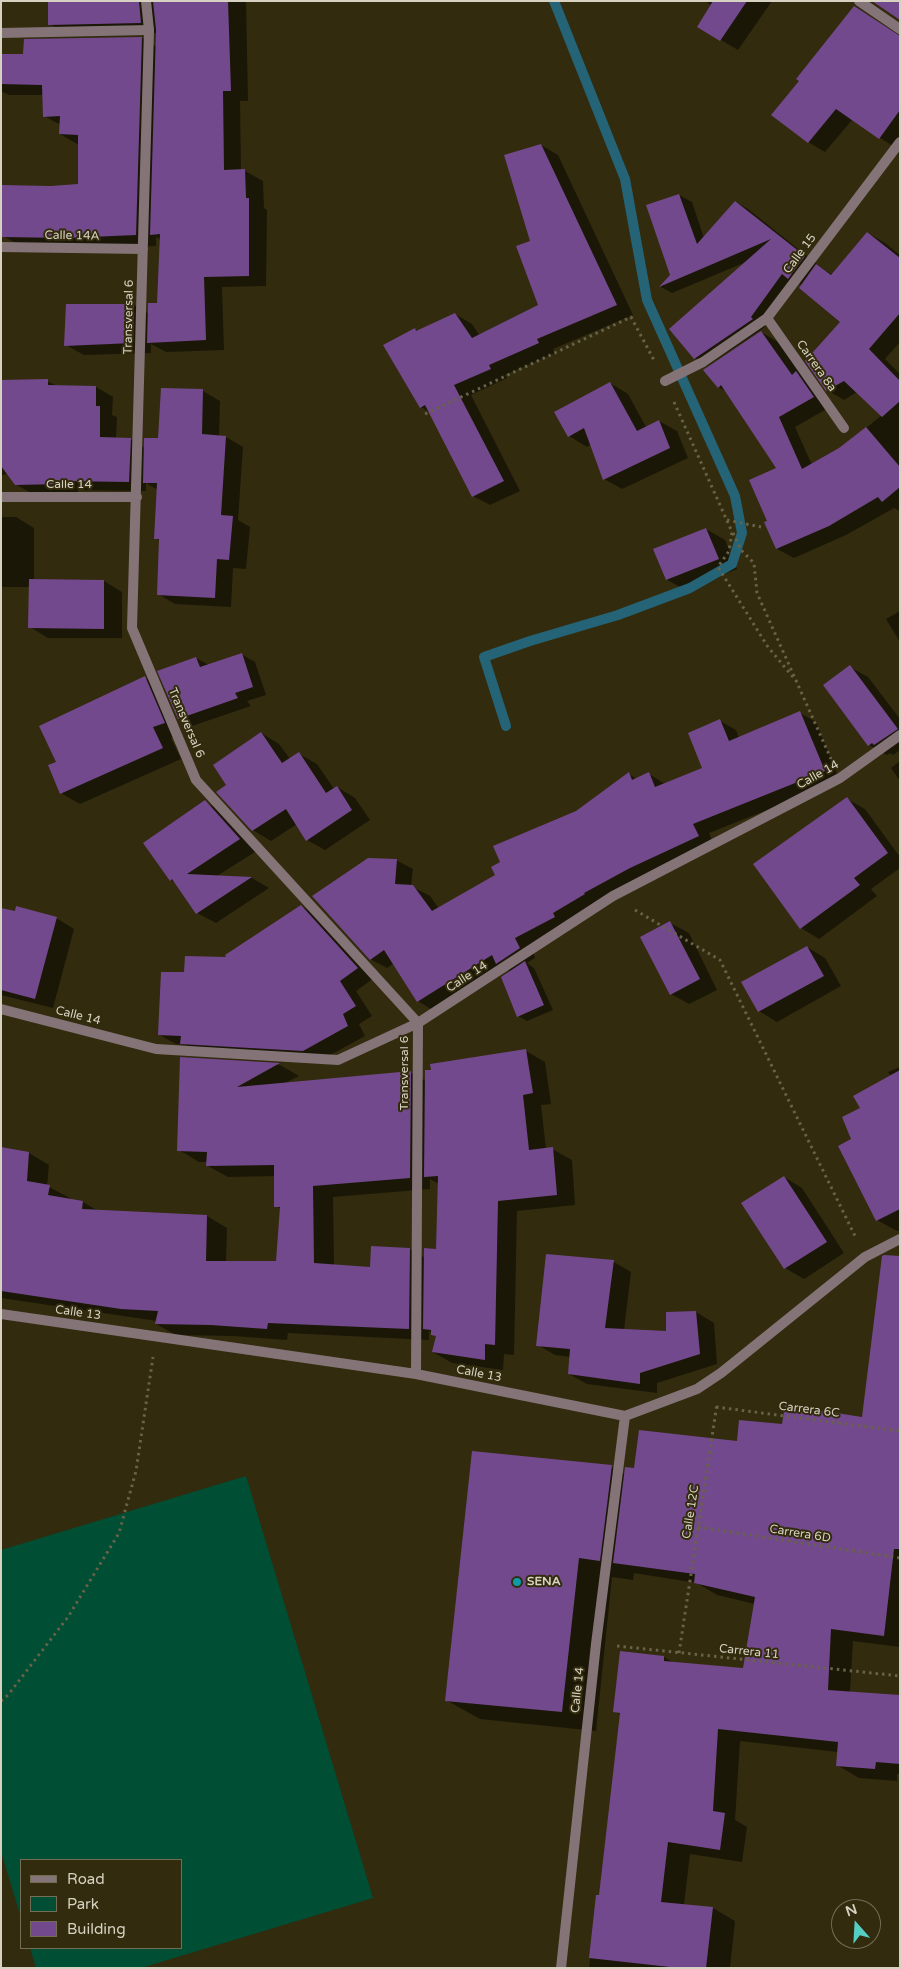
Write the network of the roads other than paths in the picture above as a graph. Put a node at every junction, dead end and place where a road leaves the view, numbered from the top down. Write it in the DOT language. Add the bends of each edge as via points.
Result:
graph roads {
  1 [pos="146,1"];
  2 [pos="859,1"];
  3 [pos="900,29"];
  4 [pos="149,30"];
  5 [pos="1,33"];
  6 [pos="900,142"];
  7 [pos="1,247"];
  8 [pos="143,249"];
  9 [pos="767,318"];
  10 [pos="665,380"];
  11 [pos="844,428"];
  12 [pos="1,497"];
  13 [pos="137,497"];
  14 [pos="900,735"];
  15 [pos="1,1009"];
  16 [pos="418,1023"];
  17 [pos="900,1239"];
  18 [pos="1,1314"];
  19 [pos="416,1374"];
  20 [pos="625,1416"];
  21 [pos="561,1968"];
  1 -- 4 [label="street, Transversal 6"];
  2 -- 3 [label="street"];
  4 -- 5 [label="street"];
  4 -- 8 [label="street, Transversal 6"];
  6 -- 9 [label="street, Calle 15"];
  7 -- 8 [label="street, Calle 14A"];
  8 -- 13 [label="street, Transversal 6"];
  9 -- 10 [label="street, Calle 15" via="702,362"];
  9 -- 11 [label="street, Carrera 8a"];
  12 -- 13 [label="street, Calle 14"];
  13 -- 16 [label="street, Transversal 6" via="132,628 196,780"];
  14 -- 16 [label="street, Calle 14" via="840,778 613,896"];
  15 -- 16 [label="street, Calle 14" via="156,1048 338,1060"];
  16 -- 19 [label="street, Transversal 6"];
  17 -- 20 [label="street" via="865,1257 721,1374 697,1389"];
  18 -- 19 [label="street, Calle 13"];
  19 -- 20 [label="street, Calle 13"];
  20 -- 21 [label="street, Calle 14" via="596,1644"];
}
